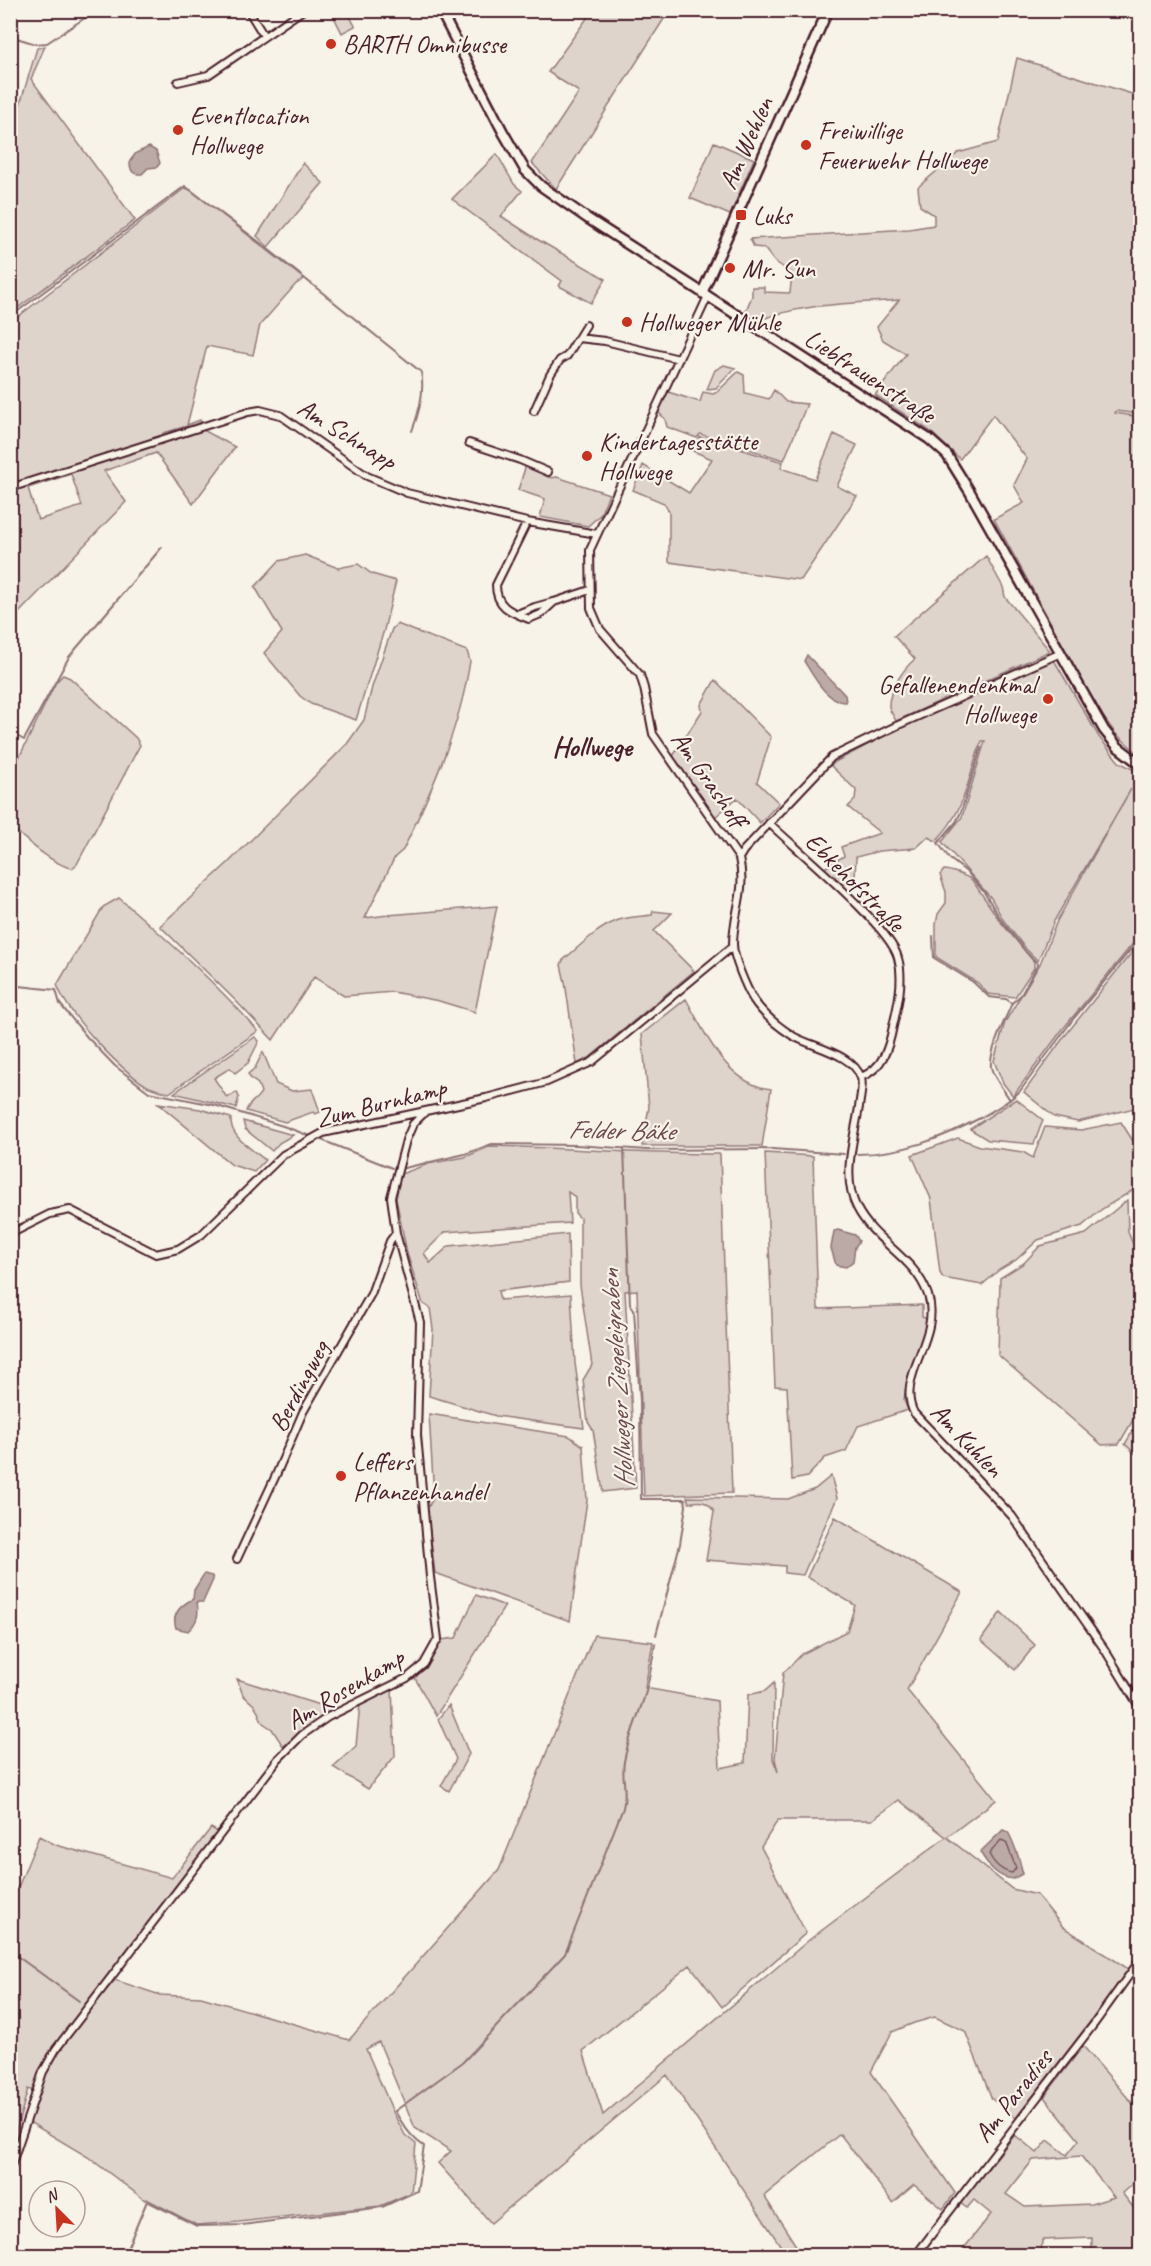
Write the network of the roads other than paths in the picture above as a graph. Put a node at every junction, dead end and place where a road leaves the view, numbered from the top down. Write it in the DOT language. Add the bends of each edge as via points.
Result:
graph roads {
  1 [pos="248,10"];
  2 [pos="303,10"];
  3 [pos="440,10"];
  4 [pos="828,10"];
  5 [pos="264,36"];
  6 [pos="178,82"];
  7 [pos="705,294"];
  8 [pos="586,325"];
  9 [pos="578,338"];
  10 [pos="679,359"];
  11 [pos="534,411"];
  12 [pos="469,443"];
  13 [pos="548,472"];
  14 [pos="10,488"];
  15 [pos="527,522"];
  16 [pos="597,534"];
  17 [pos="590,590"];
  18 [pos="554,602"];
  19 [pos="517,614"];
  20 [pos="1061,653"];
  21 [pos="1140,764"];
  22 [pos="769,823"];
  23 [pos="734,848"];
  24 [pos="744,850"];
  25 [pos="739,858"];
  26 [pos="733,946"];
  27 [pos="861,1077"];
  28 [pos="426,1111"];
  29 [pos="399,1118"];
  30 [pos="410,1131"];
  31 [pos="396,1233"];
  32 [pos="10,1234"];
  33 [pos="237,1559"];
  34 [pos="1140,1708"];
  35 [pos="1140,1960"];
  36 [pos="10,2169"];
  37 [pos="915,2256"];
  1 -- 5 [label="street"];
  2 -- 5 [label="street"];
  3 -- 7 [label="street, Liebfrauenstraße" via="513,150 535,181"];
  4 -- 7 [label="street, Am Wehlen"];
  5 -- 6 [label="street" via="207,75"];
  7 -- 10 [label="street, Am Grashoff"];
  7 -- 20 [label="street, Liebfrauenstraße" via="940,448 955,466"];
  8 -- 9 [label="street"];
  9 -- 10 [label="street"];
  9 -- 11 [label="street" via="550,375"];
  10 -- 16 [label="street, Am Grashoff"];
  12 -- 13 [label="street"];
  14 -- 15 [label="street, Am Schnapp" via="260,411 280,415 367,476 407,493"];
  15 -- 16 [label="street, Am Schnapp"];
  15 -- 19 [label="street" via="496,585 501,604"];
  16 -- 17 [label="street, Am Grashoff" via="590,550"];
  17 -- 18 [label="street"];
  17 -- 23 [label="street, Am Grashoff" via="596,622 643,682 653,734"];
  18 -- 19 [label="street"];
  18 -- 19 [label="street" via="536,617 529,619"];
  20 -- 21 [label="street, Liebfrauenstraße" via="1111,739"];
  20 -- 22 [label="street" via="832,757"];
  22 -- 24 [label="street"];
  22 -- 27 [label="street, Ebkehofstraße" via="883,931 898,957 898,1002 889,1044 871,1073"];
  23 -- 24 [label="street"];
  23 -- 25 [label="street, Am Grashoff"];
  24 -- 25 [label="street"];
  25 -- 26 [label="street" via="742,888"];
  26 -- 27 [label="street" via="752,998 761,1010 792,1036 853,1064"];
  26 -- 28 [label="street, Zum Burnkamp" via="592,1062 547,1082"];
  27 -- 34 [label="street, Am Kuhlen" via="850,1158 854,1200 875,1231 917,1272 932,1312 910,1388 910,1406 1012,1516 1099,1641"];
  28 -- 29 [label="street, Zum Burnkamp"];
  28 -- 30 [label="street, Am Rosenkamp"];
  29 -- 30 [label="street" via="408,1123"];
  29 -- 32 [label="street, Zum Burnkamp" via="334,1130 291,1150 201,1235 178,1249 156,1254 70,1210 51,1214"];
  30 -- 31 [label="street, Am Rosenkamp" via="391,1197"];
  31 -- 33 [label="street, Berdingweg" via="371,1294 303,1412"];
  31 -- 36 [label="street, Am Rosenkamp" via="420,1322 417,1435 438,1639 424,1664 407,1678 328,1717 278,1759 56,2049 43,2072"];
  35 -- 37 [label="street, Am Paradies"];
}
